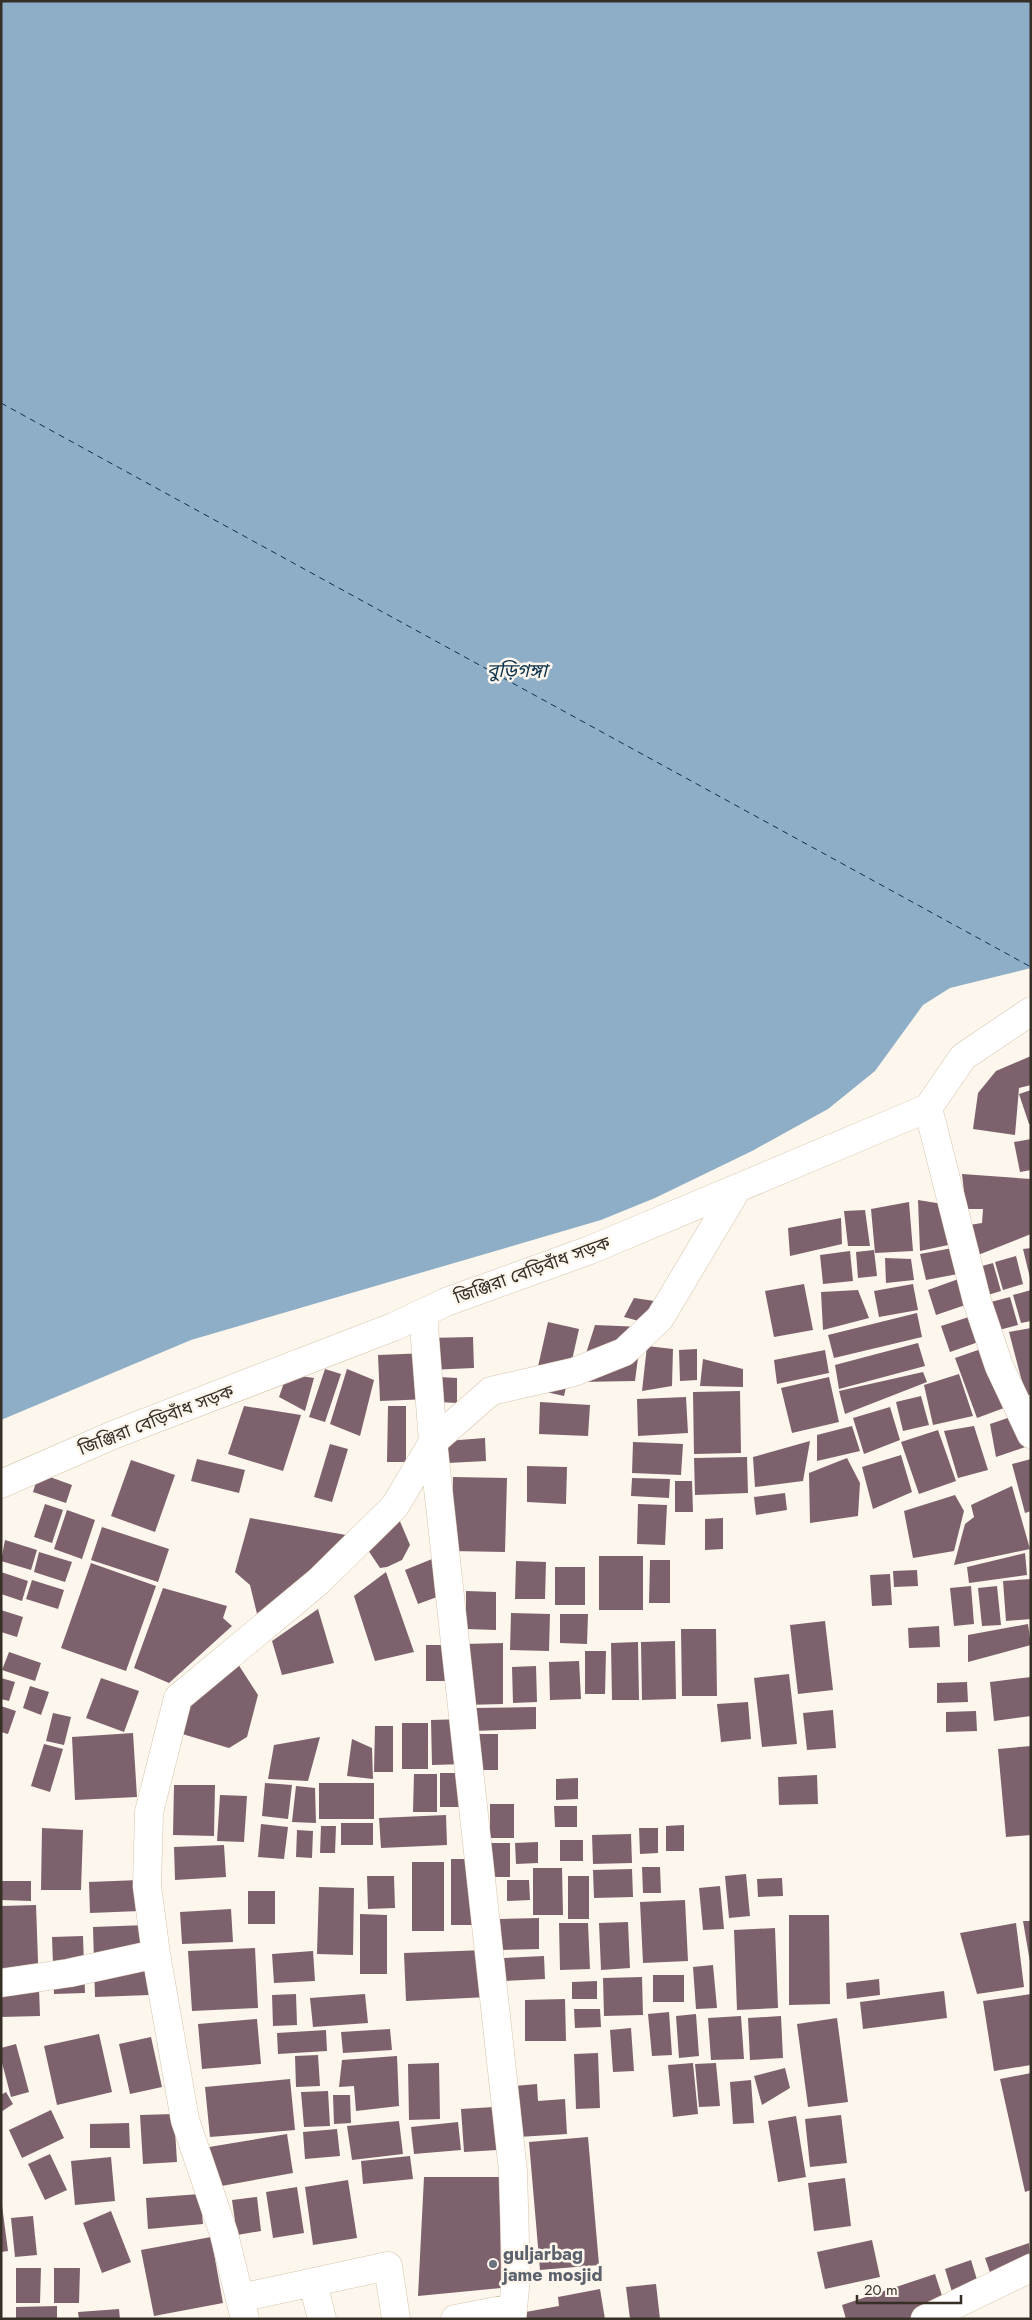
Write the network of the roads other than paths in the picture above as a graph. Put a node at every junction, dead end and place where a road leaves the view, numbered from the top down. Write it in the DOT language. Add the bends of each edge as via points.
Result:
graph roads {
  1 [pos="1031,1011"];
  2 [pos="928,1108"];
  3 [pos="737,1188"];
  4 [pos="423,1313"];
  5 [pos="1031,1434"];
  6 [pos="433,1442"];
  7 [pos="1,1484"];
  8 [pos="156,1954"];
  9 [pos="1,1983"];
  10 [pos="1031,2268"];
  11 [pos="313,2283"];
  12 [pos="243,2308"];
  13 [pos="512,2314"];
  14 [pos="322,2319"];
  15 [pos="396,2319"];
  16 [pos="455,2319"];
  17 [pos="925,2319"];
  1 -- 2 [label="street" via="963,1057"];
  2 -- 3 [label="street, জিঞ্জিরা বেড়িবাঁধ সড়ক"];
  2 -- 5 [label="street" via="977,1301 999,1366"];
  3 -- 4 [label="street, জিঞ্জিরা বেড়িবাঁধ সড়ক" via="590,1250"];
  3 -- 6 [label="street" via="660,1318 624,1352 574,1372 491,1391"];
  4 -- 6 [label="street"];
  4 -- 7 [label="street, জিঞ্জিরা বেড়িবাঁধ সড়ক" via="307,1362 113,1435"];
  6 -- 8 [label="street" via="394,1506 320,1580 178,1698 149,1812 147,1886"];
  6 -- 13 [label="street" via="512,2154 516,2277"];
  8 -- 9 [label="street"];
  8 -- 12 [label="street" via="185,2120 224,2234"];
  10 -- 17 [label="street"];
  11 -- 12 [label="street"];
  11 -- 14 [label="street"];
  11 -- 15 [label="street" via="388,2266"];
  13 -- 16 [label="street"];
}
